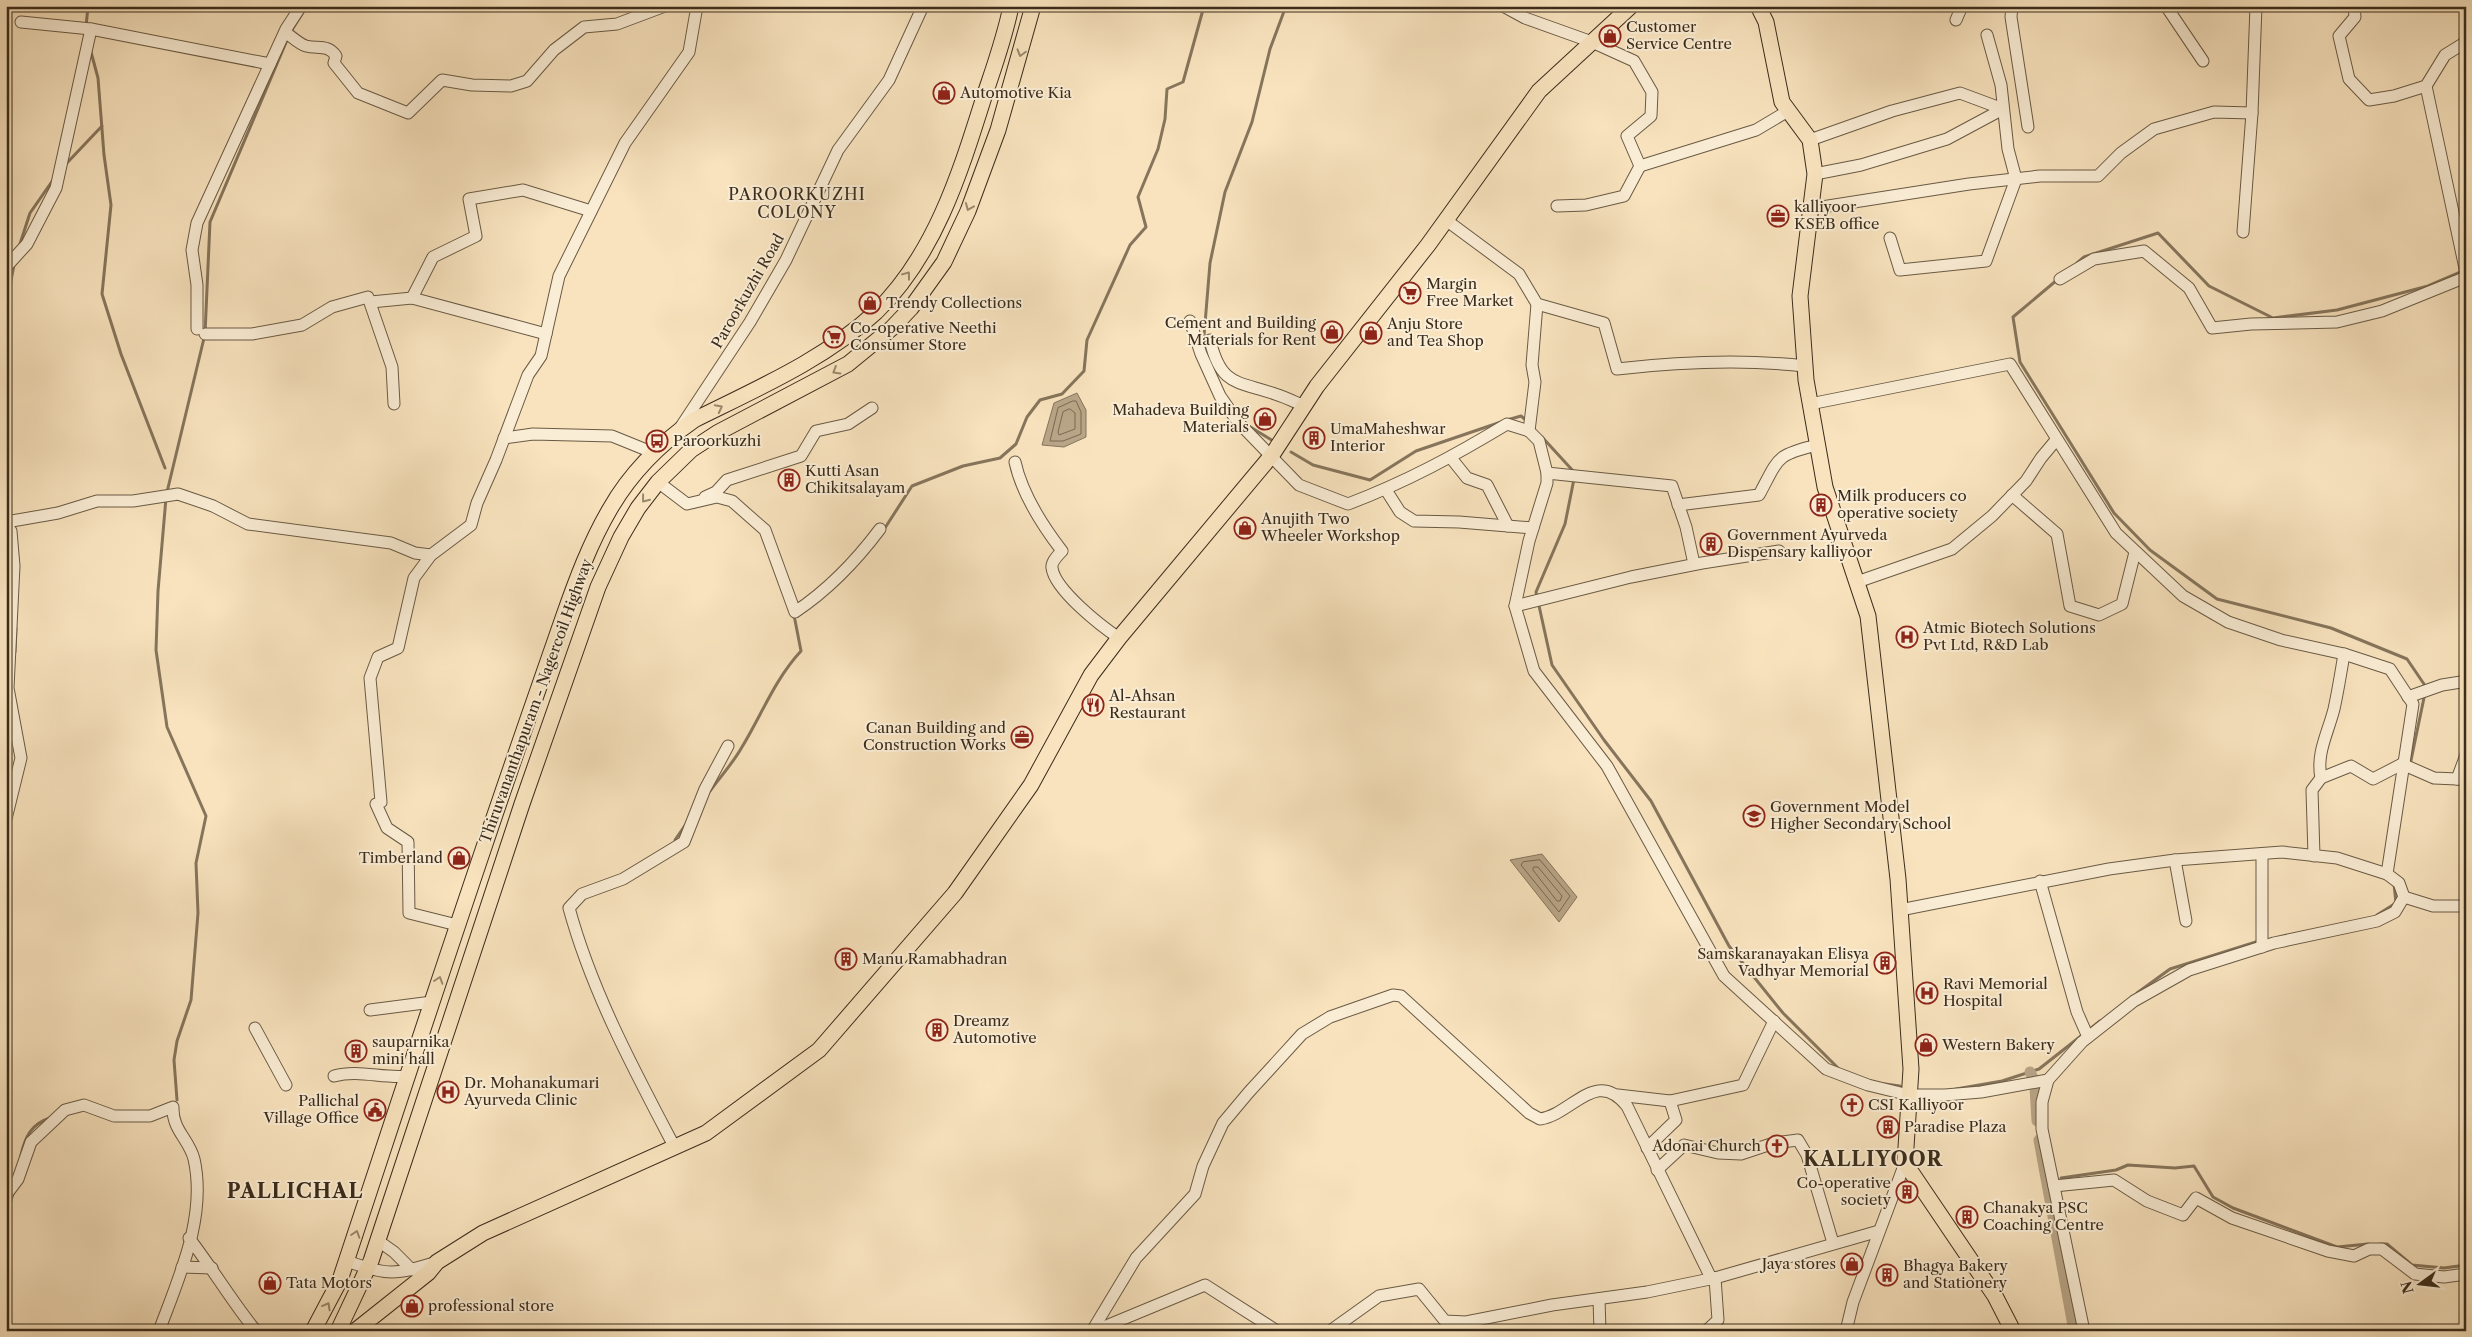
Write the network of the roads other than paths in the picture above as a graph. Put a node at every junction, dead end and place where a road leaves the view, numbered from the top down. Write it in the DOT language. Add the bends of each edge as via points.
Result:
graph roads {
  1 [pos="301,6"];
  2 [pos="664,6"];
  3 [pos="698,6"];
  4 [pos="923,6"];
  5 [pos="1011,6"];
  6 [pos="1033,6"];
  7 [pos="1503,6"];
  8 [pos="1630,6"];
  9 [pos="1758,6"];
  10 [pos="1962,6"];
  11 [pos="2012,6"];
  12 [pos="2166,6"];
  13 [pos="2256,6"];
  14 [pos="2354,6"];
  15 [pos="1956,20"];
  16 [pos="21,22"];
  17 [pos="91,29"];
  18 [pos="285,32"];
  19 [pos="1987,35"];
  20 [pos="1592,42"];
  21 [pos="2466,42"];
  22 [pos="2203,61"];
  23 [pos="270,64"];
  24 [pos="2426,86"];
  25 [pos="2003,109"];
  26 [pos="1788,110"];
  27 [pos="2252,113"];
  28 [pos="2028,127"];
  29 [pos="1810,140"];
  30 [pos="1640,166"];
  31 [pos="1816,174"];
  32 [pos="2016,179"];
  33 [pos="1556,206"];
  34 [pos="1810,208"];
  35 [pos="591,211"];
  36 [pos="1446,220"];
  37 [pos="2244,232"];
  38 [pos="1890,238"];
  39 [pos="6,267"];
  40 [pos="2466,273"];
  41 [pos="2466,277"];
  42 [pos="2060,279"];
  43 [pos="412,298"];
  44 [pos="371,302"];
  45 [pos="1537,304"];
  46 [pos="1190,321"];
  47 [pos="546,334"];
  48 [pos="1210,340"];
  49 [pos="1804,366"];
  50 [pos="394,404"];
  51 [pos="1810,404"];
  52 [pos="1304,406"];
  53 [pos="872,408"];
  54 [pos="1529,430"];
  55 [pos="678,431"];
  56 [pos="504,438"];
  57 [pos="2056,440"];
  58 [pos="1817,445"];
  59 [pos="654,453"];
  60 [pos="1272,455"];
  61 [pos="1451,458"];
  62 [pos="1014,462"];
  63 [pos="1547,473"];
  64 [pos="658,482"];
  65 [pos="1386,490"];
  66 [pos="2012,495"];
  67 [pos="687,504"];
  68 [pos="1678,505"];
  69 [pos="10,522"];
  70 [pos="1508,526"];
  71 [pos="1533,528"];
  72 [pos="880,529"];
  73 [pos="1779,551"];
  74 [pos="2135,552"];
  75 [pos="431,555"];
  76 [pos="1694,564"];
  77 [pos="1857,582"];
  78 [pos="1515,606"];
  79 [pos="1119,638"];
  80 [pos="2344,654"];
  81 [pos="2466,686"];
  82 [pos="2408,697"];
  83 [pos="728,746"];
  84 [pos="2466,755"];
  85 [pos="2403,764"];
  86 [pos="2322,778"];
  87 [pos="2462,780"];
  88 [pos="6,819"];
  89 [pos="2262,854"];
  90 [pos="2314,856"];
  91 [pos="2175,860"];
  92 [pos="2387,874"];
  93 [pos="2040,881"];
  94 [pos="2404,897"];
  95 [pos="2466,906"];
  96 [pos="1900,910"];
  97 [pos="2186,920"];
  98 [pos="457,925"];
  99 [pos="2262,947"];
  100 [pos="432,1002"];
  101 [pos="370,1010"];
  102 [pos="1774,1021"];
  103 [pos="255,1028"];
  104 [pos="2088,1037"];
  105 [pos="334,1076"];
  106 [pos="408,1076"];
  107 [pos="2048,1080"];
  108 [pos="286,1085"];
  109 [pos="1618,1094"];
  110 [pos="1909,1095"];
  111 [pos="1670,1101"];
  112 [pos="674,1146"];
  113 [pos="1647,1148"];
  114 [pos="1905,1163"];
  115 [pos="1657,1170"];
  116 [pos="2054,1186"];
  117 [pos="6,1196"];
  118 [pos="1879,1231"];
  119 [pos="189,1238"];
  120 [pos="377,1240"];
  121 [pos="1832,1243"];
  122 [pos="346,1261"];
  123 [pos="437,1262"];
  124 [pos="182,1267"];
  125 [pos="212,1268"];
  126 [pos="367,1268"];
  127 [pos="412,1270"];
  128 [pos="2466,1274"];
  129 [pos="1715,1278"];
  130 [pos="1599,1299"];
  131 [pos="159,1331"];
  132 [pos="256,1331"];
  133 [pos="313,1331"];
  134 [pos="338,1331"];
  135 [pos="355,1331"];
  136 [pos="1093,1331"];
  137 [pos="1277,1331"];
  138 [pos="1330,1331"];
  139 [pos="1600,1331"];
  140 [pos="1706,1331"];
  141 [pos="1846,1331"];
  142 [pos="2013,1331"];
  143 [pos="2084,1331"];
  1 -- 18 [label="street"];
  2 -- 18 [label="street" via="617,24 584,27 554,50 527,81 511,86 442,80 408,113 358,93 334,63 336,56 332,50 305,46"];
  3 -- 35 [label="street" via="689,52 625,143"];
  4 -- 55 [label="street, Paroorkuzhi Road" via="889,80 838,150 786,260 750,322"];
  55 -- 5 [label="main road, Thiruvananthapuram - Nagercoil Highway, one-way" via="836,344 875,312 909,273 949,200 971,141"];
  6 -- 64 [label="main road, Thiruvananthapuram - Nagercoil Highway, one-way" via="998,130 968,211 944,262 912,308 848,364 717,433 691,450"];
  7 -- 20 [label="street" via="1525,18"];
  8 -- 20 [label="main road"];
  9 -- 26 [label="main road" via="1766,22 1782,102"];
  10 -- 15 [label="street"];
  11 -- 28 [label="street"];
  12 -- 22 [label="street"];
  13 -- 27 [label="street"];
  14 -- 24 [label="street" via="2355,17 2339,36 2349,79 2369,100"];
  16 -- 17 [label="street"];
  17 -- 23 [label="street"];
  17 -- 39 [label="street" via="56,188 27,244"];
  18 -- 23 [label="street"];
  19 -- 25 [label="street" via="2001,85"];
  20 -- 30 [label="street" via="1634,61 1652,92 1651,116 1627,136"];
  20 -- 36 [label="main road" via="1539,91"];
  21 -- 24 [label="street" via="2445,55"];
  23 -- 44 [label="street" via="198,224 192,250 201,332 252,334 302,326 332,307 368,297"];
  24 -- 40 [label="street"];
  25 -- 29 [label="street" via="1960,93 1892,111"];
  25 -- 31 [label="street" via="1947,139 1861,166"];
  25 -- 32 [label="street"];
  26 -- 29 [label="main road"];
  26 -- 30 [label="street" via="1756,130"];
  27 -- 32 [label="street" via="2214,112 2154,130 2121,153 2098,176"];
  27 -- 37 [label="street"];
  29 -- 31 [label="main road"];
  30 -- 33 [label="street" via="1624,196 1586,205"];
  31 -- 34 [label="main road"];
  32 -- 34 [label="street"];
  32 -- 38 [label="street" via="1986,261 1900,270"];
  34 -- 49 [label="main road" via="1800,296"];
  35 -- 43 [label="street" via="523,190 469,199 476,236 433,257"];
  35 -- 47 [label="street" via="559,276"];
  36 -- 45 [label="street" via="1519,274"];
  36 -- 52 [label="main road"];
  41 -- 42 [label="street" via="2382,311 2337,322 2212,328 2189,288 2144,251 2094,259"];
  43 -- 44 [label="street"];
  43 -- 47 [label="street"];
  44 -- 50 [label="street" via="392,367"];
  45 -- 49 [label="street" via="1604,323 1617,369 1668,363 1756,362"];
  45 -- 54 [label="street" via="1532,366 1536,382"];
  46 -- 60 [label="street" via="1220,396 1238,422"];
  47 -- 56 [label="street" via="541,356 528,375"];
  48 -- 52 [label="street" via="1213,354 1235,384 1275,394"];
  49 -- 51 [label="main road"];
  51 -- 57 [label="street" via="2010,364"];
  51 -- 58 [label="main road"];
  52 -- 60 [label="main road"];
  53 -- 67 [label="street" via="848,424 816,431 801,456 736,476 716,492"];
  54 -- 61 [label="street" via="1507,424"];
  54 -- 63 [label="street" via="1540,441"];
  55 -- 59 [label="main road, Thiruvananthapuram - Nagercoil Highway"];
  56 -- 59 [label="street" via="534,434 612,436"];
  56 -- 75 [label="street" via="471,524"];
  57 -- 66 [label="street"];
  57 -- 74 [label="street" via="2116,533"];
  58 -- 68 [label="street" via="1779,457 1759,495"];
  58 -- 77 [label="main road" via="1825,487"];
  59 -- 98 [label="main road, Thiruvananthapuram - Nagercoil Highway" via="609,510 578,578"];
  60 -- 65 [label="street" via="1299,485 1348,504"];
  60 -- 79 [label="main road"];
  61 -- 65 [label="street"];
  61 -- 70 [label="street" via="1467,478 1487,485"];
  62 -- 79 [label="street" via="1025,492 1062,551 1053,562 1056,575 1091,618"];
  63 -- 68 [label="street" via="1672,486"];
  63 -- 71 [label="street"];
  64 -- 67 [label="street"];
  64 -- 120 [label="main road, Thiruvananthapuram - Nagercoil Highway, one-way" via="621,536 598,587 472,951"];
  65 -- 70 [label="street" via="1400,512 1414,521"];
  66 -- 74 [label="street" via="2058,534 2070,606 2099,615 2122,604"];
  66 -- 77 [label="street" via="1952,549"];
  67 -- 72 [label="street" via="717,497 732,501 765,530 795,612 818,597 869,545"];
  68 -- 76 [label="street"];
  69 -- 75 [label="street" via="98,501 132,501 178,494 213,506 248,524 391,543 415,553"];
  69 -- 88 [label="street" via="14,566 8,688 20,758"];
  70 -- 71 [label="street"];
  71 -- 78 [label="street"];
  73 -- 76 [label="street"];
  74 -- 80 [label="street" via="2183,596 2228,622 2281,640"];
  75 -- 98 [label="street" via="414,578 398,648 378,657 370,678 381,802 376,804 386,828 408,842 409,913"];
  76 -- 78 [label="street"];
  77 -- 96 [label="main road" via="1868,616"];
  78 -- 102 [label="street" via="1534,671 1607,766 1724,976"];
  79 -- 112 [label="main road" via="1091,676 1031,785 955,893 819,1050 706,1133"];
  80 -- 82 [label="street" via="2390,669"];
  80 -- 86 [label="street" via="2334,709 2320,750"];
  81 -- 82 [label="street" via="2461,682 2442,685"];
  82 -- 85 [label="street" via="2413,704"];
  83 -- 112 [label="street" via="705,789 684,842 624,879 582,894 570,908 576,934 619,1041"];
  84 -- 87 [label="street"];
  85 -- 86 [label="street" via="2373,779 2351,766"];
  85 -- 87 [label="street" via="2434,778"];
  85 -- 92 [label="street"];
  86 -- 90 [label="street" via="2312,790"];
  89 -- 90 [label="street" via="2282,852"];
  89 -- 91 [label="street"];
  89 -- 99 [label="street"];
  90 -- 92 [label="street" via="2336,858"];
  91 -- 93 [label="street"];
  91 -- 97 [label="street"];
  92 -- 94 [label="street" via="2399,883"];
  93 -- 96 [label="street"];
  93 -- 104 [label="street"];
  94 -- 95 [label="street" via="2433,906"];
  94 -- 99 [label="street" via="2395,912 2377,921"];
  96 -- 110 [label="main road" via="1911,1069"];
  100 -- 98 [label="main road, Thiruvananthapuram - Nagercoil Highway, one-way"];
  99 -- 104 [label="street" via="2188,970 2134,1001"];
  100 -- 101 [label="street"];
  100 -- 106 [label="main road, Thiruvananthapuram - Nagercoil Highway"];
  102 -- 110 [label="street" via="1826,1069 1868,1085"];
  102 -- 111 [label="street" via="1743,1085"];
  103 -- 108 [label="street"];
  104 -- 107 [label="street"];
  105 -- 106 [label="street" via="356,1072 387,1077"];
  122 -- 106 [label="main road, Thiruvananthapuram - Nagercoil Highway, one-way"];
  107 -- 110 [label="street" via="1981,1092"];
  107 -- 116 [label="street" via="2042,1102 2042,1128"];
  109 -- 111 [label="street"];
  109 -- 113 [label="street"];
  109 -- 136 [label="street" via="1608,1090 1595,1091 1540,1119 1529,1113 1401,996 1393,995 1330,1017 1302,1034 1223,1123 1203,1166 1195,1194 1136,1258"];
  110 -- 114 [label="main road"];
  111 -- 113 [label="street" via="1676,1120"];
  112 -- 123 [label="main road" via="483,1233"];
  113 -- 115 [label="street"];
  114 -- 118 [label="street"];
  114 -- 142 [label="main road" via="1995,1296"];
  115 -- 121 [label="street" via="1684,1145 1718,1153 1741,1154 1774,1143 1798,1140 1807,1155"];
  115 -- 129 [label="street" via="1710,1276"];
  116 -- 128 [label="street" via="2114,1180 2146,1201 2183,1215 2196,1198 2232,1218 2328,1251 2354,1256 2382,1249 2414,1274 2444,1277"];
  116 -- 143 [label="street"];
  117 -- 119 [label="street" via="18,1179 31,1142 65,1110 84,1106 114,1116 150,1116 173,1107 173,1120 194,1158 198,1200"];
  118 -- 121 [label="street"];
  118 -- 141 [label="street"];
  119 -- 124 [label="street"];
  119 -- 125 [label="street"];
  120 -- 126 [label="main road, Thiruvananthapuram - Nagercoil Highway"];
  120 -- 127 [label="street"];
  121 -- 129 [label="street"];
  122 -- 126 [label="street"];
  133 -- 122 [label="main road, Thiruvananthapuram - Nagercoil Highway, one-way" via="340,1280"];
  123 -- 127 [label="street"];
  123 -- 135 [label="main road" via="428,1273"];
  124 -- 125 [label="street"];
  124 -- 131 [label="street"];
  125 -- 132 [label="street" via="234,1304"];
  126 -- 127 [label="street" via="387,1274"];
  126 -- 134 [label="main road, Thiruvananthapuram - Nagercoil Highway"];
  129 -- 130 [label="street"];
  129 -- 140 [label="street" via="1718,1320"];
  130 -- 138 [label="street" via="1466,1322 1445,1321 1419,1290 1379,1296"];
  130 -- 139 [label="street"];
  136 -- 137 [label="street" via="1205,1285"];
}
